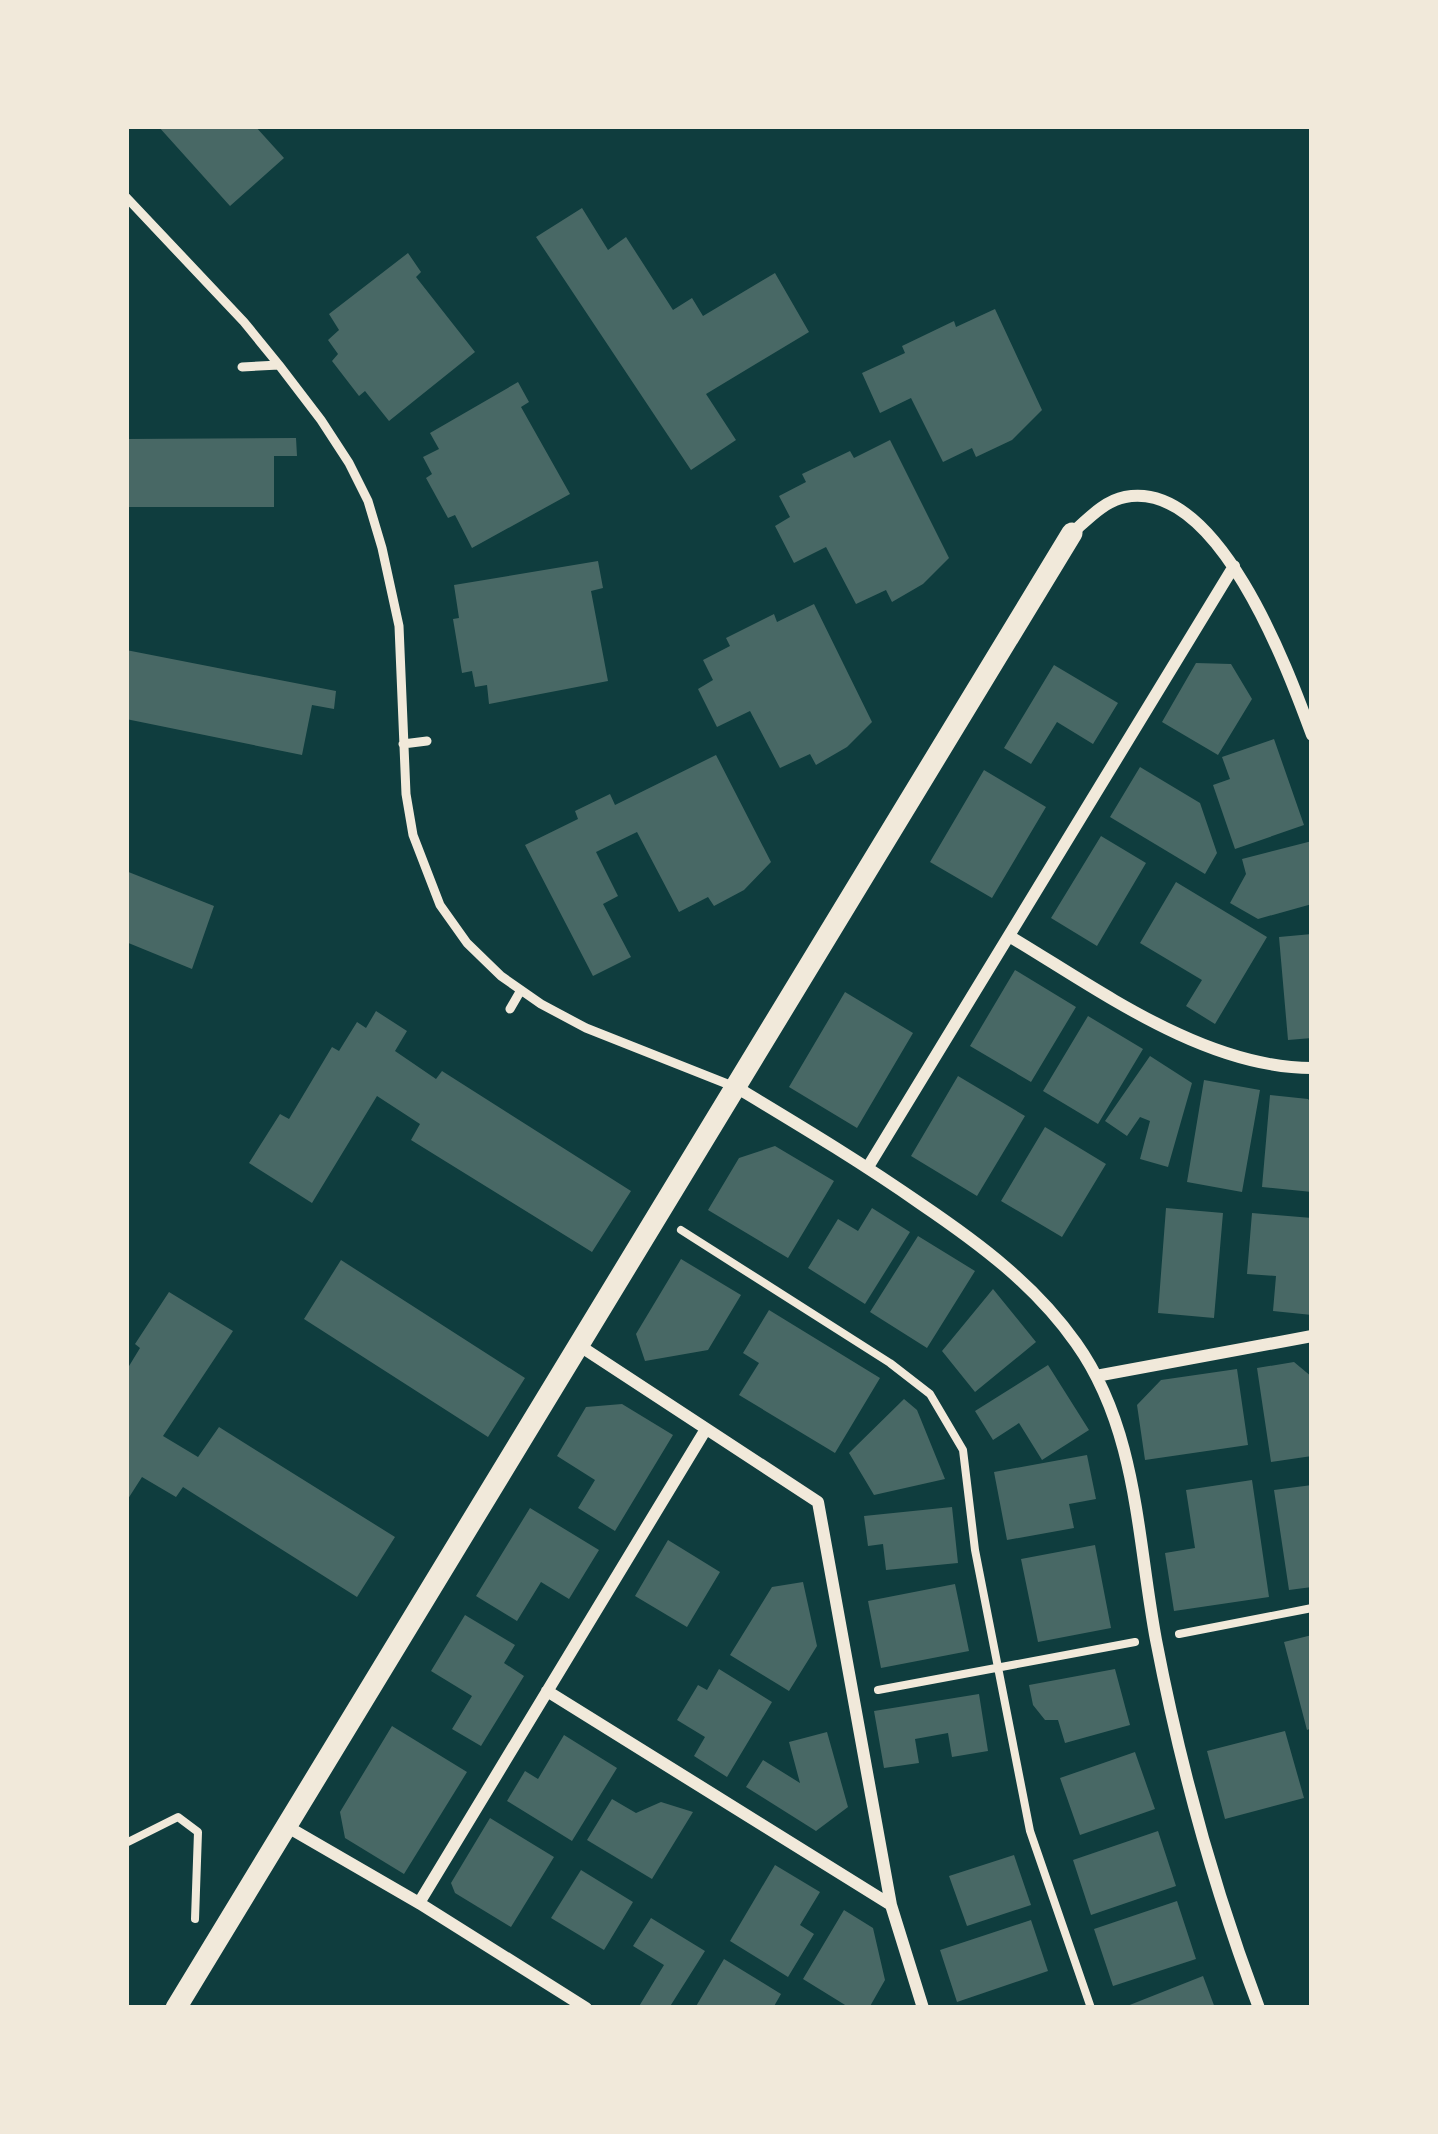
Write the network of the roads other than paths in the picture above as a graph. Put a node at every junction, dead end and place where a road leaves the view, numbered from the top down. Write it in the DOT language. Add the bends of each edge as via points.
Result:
graph roads {
  1 [pos="126,197"];
  2 [pos="279,365"];
  3 [pos="242,368"];
  4 [pos="1072,533"];
  5 [pos="1234,566"];
  6 [pos="1312,735"];
  7 [pos="427,741"];
  8 [pos="403,744"];
  9 [pos="1009,936"];
  10 [pos="521,990"];
  11 [pos="510,1010"];
  12 [pos="1312,1068"];
  13 [pos="736,1087"];
  14 [pos="868,1166"];
  15 [pos="1312,1336"];
  16 [pos="580,1346"];
  17 [pos="1096,1376"];
  18 [pos="706,1429"];
  19 [pos="547,1691"];
  20 [pos="286,1826"];
  21 [pos="418,1903"];
  22 [pos="890,1905"];
  23 [pos="176,2008"];
  24 [pos="586,2008"];
  25 [pos="923,2008"];
  26 [pos="1258,2008"];
  1 -- 2 [label="lane"];
  2 -- 3 [label="lane"];
  2 -- 8 [label="lane" via="368,501 400,626"];
  4 -- 5 [label="street" via="1124,497 1157,498 1190,514"];
  4 -- 13 [label="street"];
  5 -- 6 [label="street"];
  5 -- 9 [label="street"];
  7 -- 8 [label="lane"];
  8 -- 10 [label="lane" via="413,835 440,904 467,943"];
  9 -- 12 [label="street" via="1164,1028 1224,1052"];
  9 -- 14 [label="street"];
  10 -- 11 [label="lane"];
  10 -- 13 [label="lane" via="586,1028"];
  13 -- 14 [label="street"];
  13 -- 16 [label="street"];
  14 -- 17 [label="street" via="1013,1271"];
  15 -- 17 [label="street"];
  16 -- 18 [label="street"];
  16 -- 20 [label="street"];
  17 -- 26 [label="street" via="1133,1483 1156,1638 1198,1824"];
  18 -- 19 [label="street"];
  18 -- 22 [label="street" via="818,1502"];
  19 -- 21 [label="street"];
  19 -- 22 [label="street"];
  20 -- 21 [label="street"];
  20 -- 23 [label="street"];
  21 -- 24 [label="street"];
  22 -- 25 [label="street"];
}
